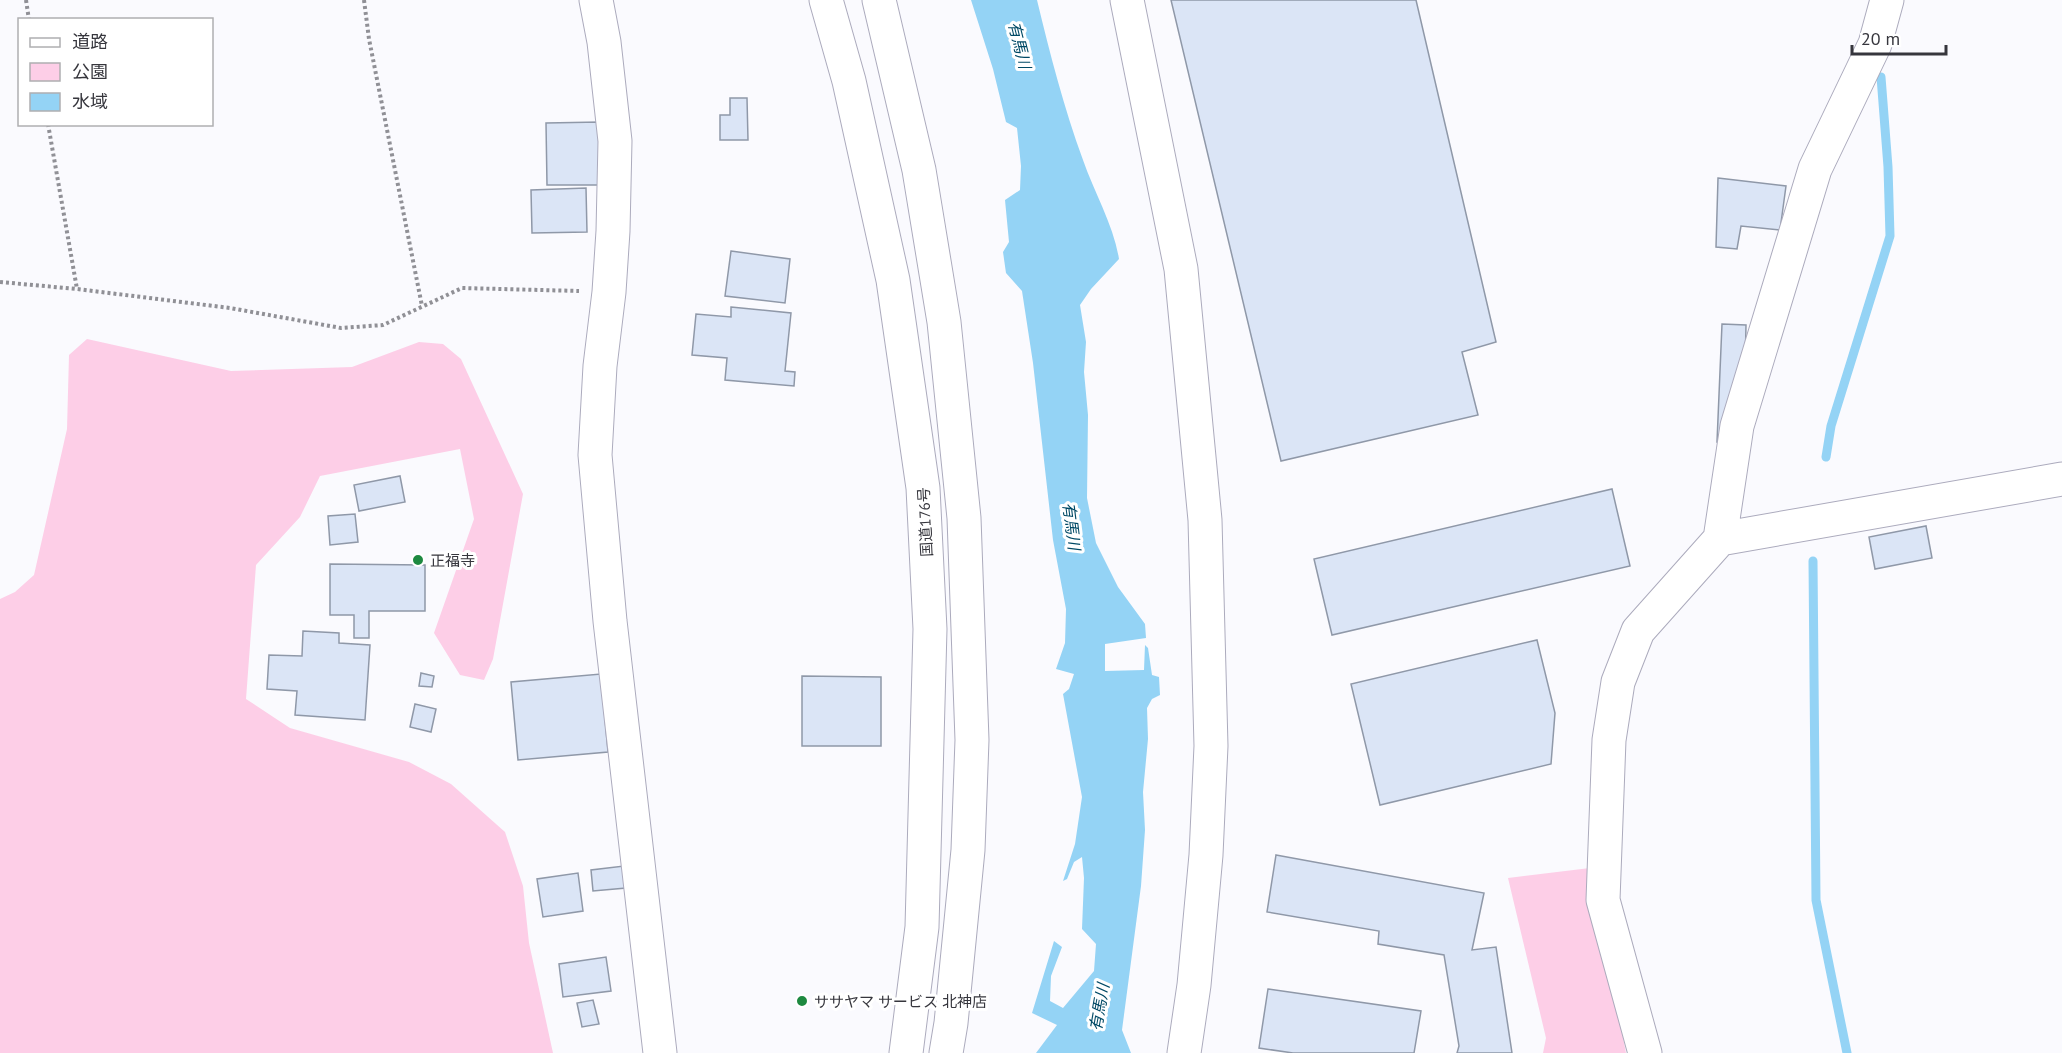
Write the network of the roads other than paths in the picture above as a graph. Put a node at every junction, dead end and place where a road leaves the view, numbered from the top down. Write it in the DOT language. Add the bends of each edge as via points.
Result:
graph roads {
  1 [pos="596,0"];
  2 [pos="826,0"];
  3 [pos="879,0"];
  4 [pos="1127,0"];
  5 [pos="1887,0"];
  6 [pos="2062,479"];
  7 [pos="1720,539"];
  8 [pos="660,1053"];
  9 [pos="906,1053"];
  10 [pos="946,1053"];
  11 [pos="1184,1053"];
  12 [pos="1645,1053"];
  1 -- 8 [label="main road" via="615,141 613,231 595,455 610,621"];
  2 -- 9 [label="main road, 国道176号" via="849,81 893,280 923,488 930,629 922,915"];
  3 -- 10 [label="main road" via="921,181 944,322 964,518 972,740 969,839"];
  4 -- 11 [label="main road" via="1181,269 1205,520 1211,746 1206,855"];
  5 -- 7 [label="main road" via="1875,44 1815,169 1737,426"];
  6 -- 7 [label="main road"];
  7 -- 12 [label="main road" via="1638,631 1618,682 1611,729 1603,900"];
}
